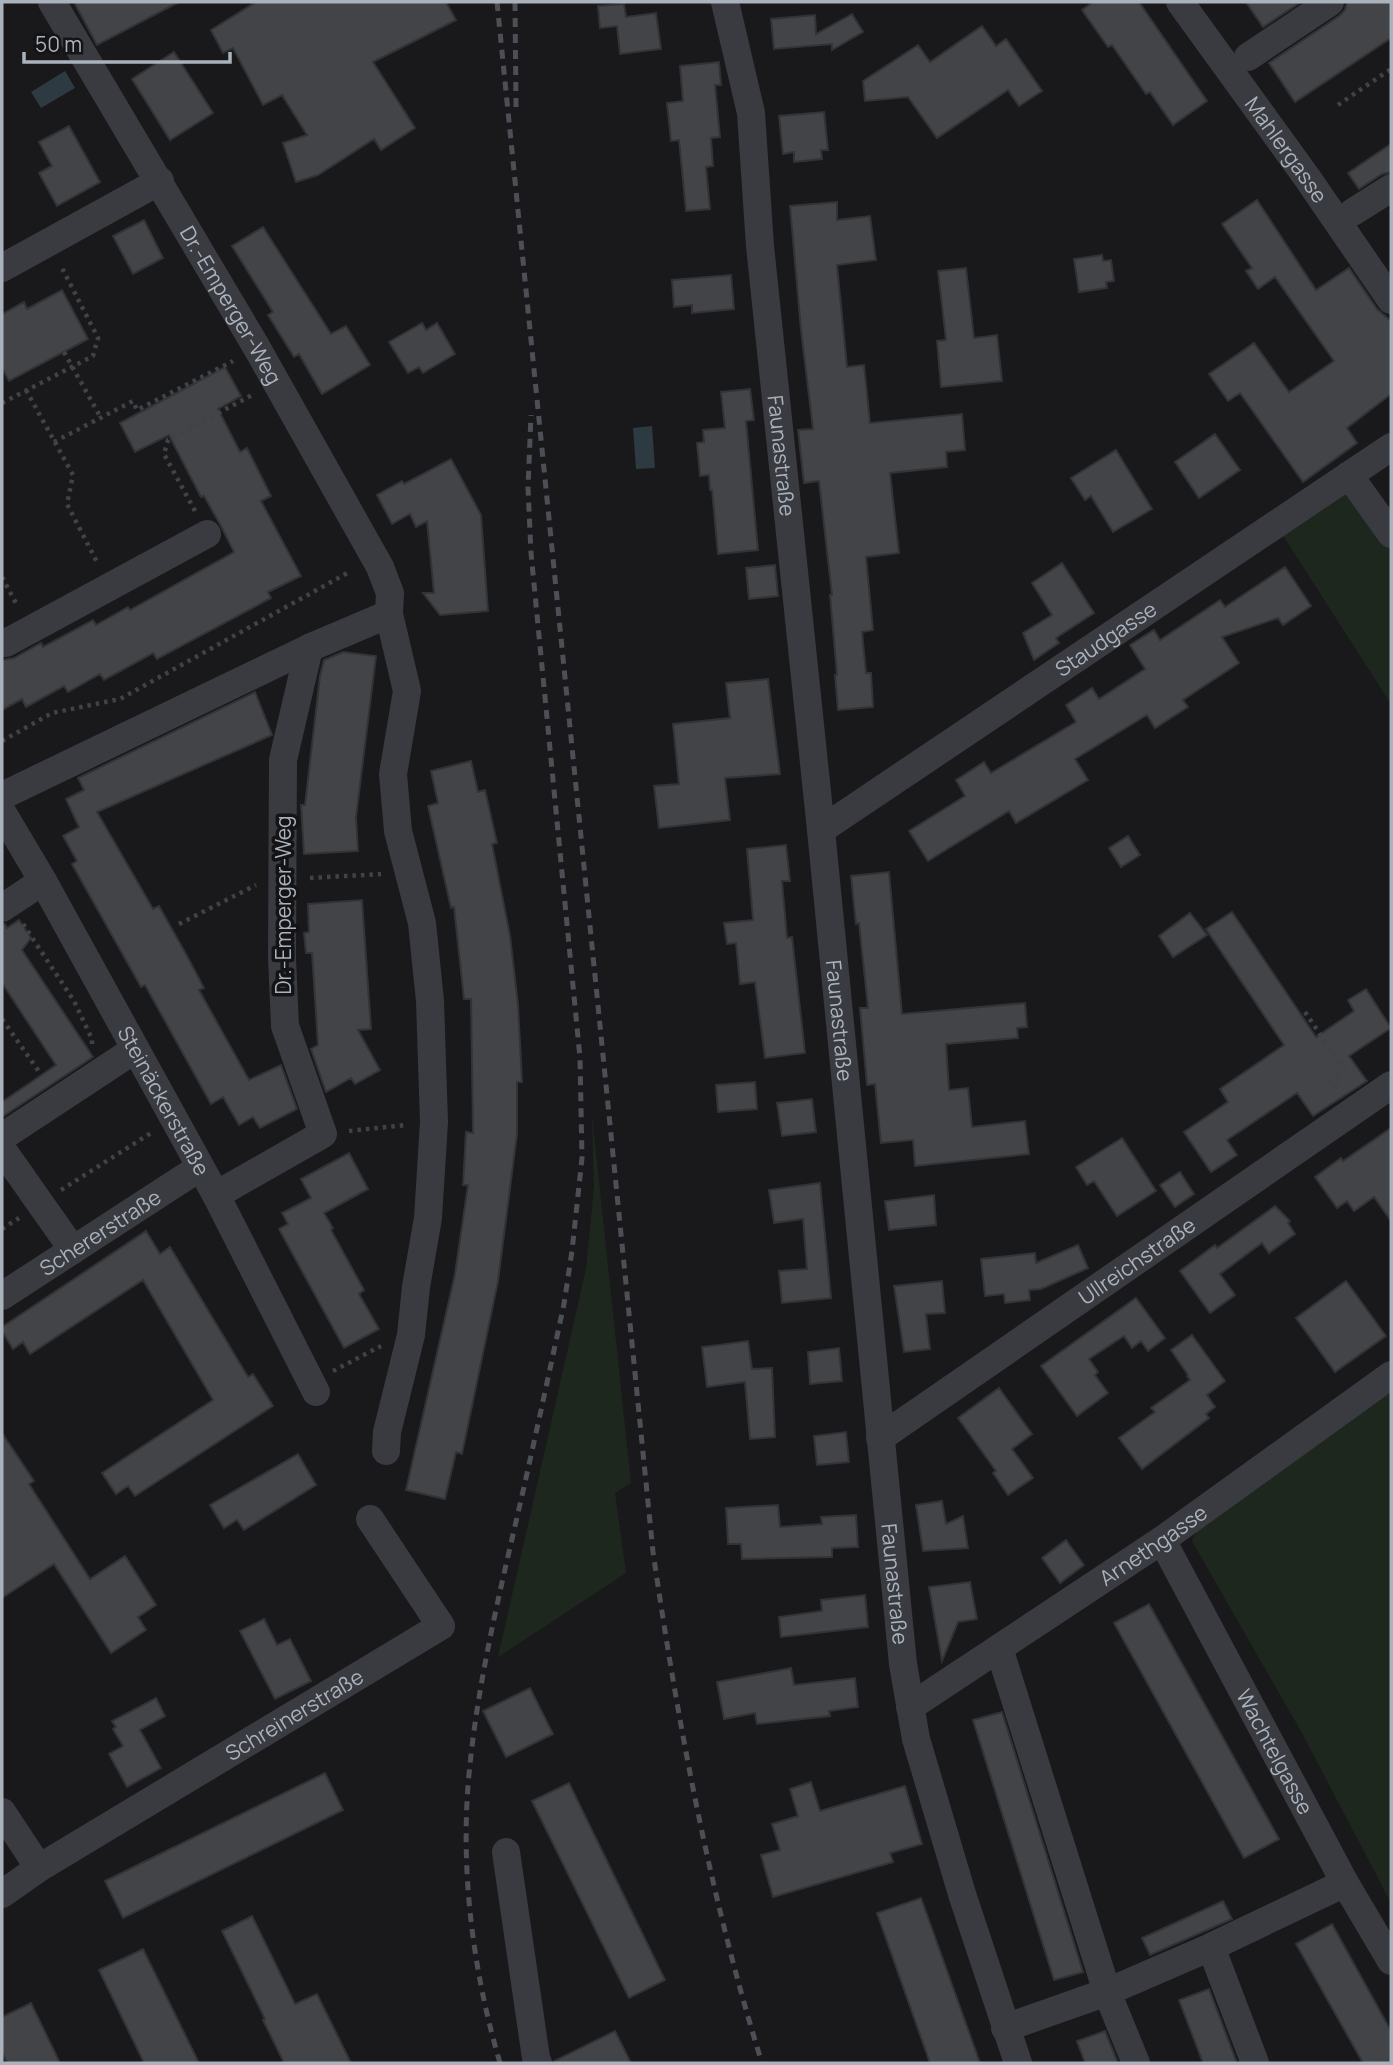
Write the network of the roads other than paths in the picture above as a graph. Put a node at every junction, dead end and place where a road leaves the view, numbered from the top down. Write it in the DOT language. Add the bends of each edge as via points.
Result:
graph roads {
  1 [pos="52,2"];
  2 [pos="725,2"];
  3 [pos="1180,2"];
  4 [pos="1330,2"];
  5 [pos="1248,57"];
  6 [pos="160,181"];
  7 [pos="1391,188"];
  8 [pos="1353,212"];
  9 [pos="2,268"];
  10 [pos="1391,300"];
  11 [pos="1391,447"];
  12 [pos="1349,475"];
  13 [pos="207,534"];
  14 [pos="1391,534"];
  15 [pos="389,603"];
  16 [pos="6,643"];
  17 [pos="309,648"];
  18 [pos="2,796"];
  19 [pos="2,812"];
  20 [pos="821,830"];
  21 [pos="43,881"];
  22 [pos="5,906"];
  23 [pos="134,1050"];
  24 [pos="1391,1085"];
  25 [pos="2,1138"];
  26 [pos="2,1149"];
  27 [pos="199,1168"];
  28 [pos="216,1195"];
  29 [pos="73,1250"];
  30 [pos="2,1296"];
  31 [pos="1391,1375"];
  32 [pos="314,1387"];
  33 [pos="880,1438"];
  34 [pos="386,1451"];
  35 [pos="370,1519"];
  36 [pos="1162,1540"];
  37 [pos="999,1648"];
  38 [pos="909,1707"];
  39 [pos="2,1812"];
  40 [pos="506,1852"];
  41 [pos="39,1868"];
  42 [pos="1345,1883"];
  43 [pos="2,1894"];
  44 [pos="1212,1947"];
  45 [pos="1391,1961"];
  46 [pos="1107,1992"];
  47 [pos="1005,2028"];
  48 [pos="538,2063"];
  49 [pos="1018,2063"];
  50 [pos="1136,2063"];
  51 [pos="1255,2063"];
  1 -- 6 [label="street, Dr.-Emperger-Weg"];
  2 -- 20 [label="street, Faunastraße" via="751,113 760,246"];
  3 -- 10 [label="street, Mahlergasse"];
  4 -- 5 [label="street"];
  6 -- 9 [label="street"];
  6 -- 15 [label="street, Dr.-Emperger-Weg" via="375,558"];
  7 -- 8 [label="street"];
  11 -- 12 [label="street, Staudgasse"];
  12 -- 14 [label="street"];
  12 -- 20 [label="street, Staudgasse"];
  13 -- 16 [label="street"];
  15 -- 17 [label="street"];
  15 -- 34 [label="street, Dr.-Emperger-Weg" via="407,691 393,774 398,831 422,923 434,1122 428,1218 411,1335"];
  17 -- 18 [label="street"];
  17 -- 28 [label="street, Dr.-Emperger-Weg" via="283,760 282,958 285,1026 323,1134"];
  19 -- 21 [label="street, Steinäckerstraße"];
  20 -- 33 [label="street, Faunastraße"];
  21 -- 22 [label="street"];
  21 -- 23 [label="street, Steinäckerstraße"];
  23 -- 25 [label="street"];
  23 -- 27 [label="street, Steinäckerstraße"];
  24 -- 33 [label="street, Ullreichstraße"];
  26 -- 29 [label="street"];
  27 -- 28 [label="street, Steinäckerstraße"];
  27 -- 29 [label="street, Schererstraße"];
  28 -- 32 [label="street, Steinäckerstraße"];
  29 -- 30 [label="street, Schererstraße"];
  31 -- 36 [label="street, Arnethgasse"];
  33 -- 38 [label="street, Faunastraße"];
  35 -- 41 [label="street, Schreinerstraße" via="441,1626"];
  36 -- 37 [label="street, Arnethgasse"];
  36 -- 42 [label="street, Wachtelgasse"];
  37 -- 38 [label="street, Arnethgasse"];
  37 -- 46 [label="street"];
  38 -- 47 [label="street, Faunastraße"];
  39 -- 41 [label="street"];
  40 -- 48 [label="street"];
  41 -- 43 [label="street, Schreinerstraße"];
  42 -- 44 [label="street"];
  42 -- 45 [label="street, Wachtelgasse"];
  44 -- 46 [label="street"];
  44 -- 51 [label="street"];
  46 -- 47 [label="street"];
  46 -- 50 [label="street"];
  47 -- 49 [label="street, Faunastraße"];
}
